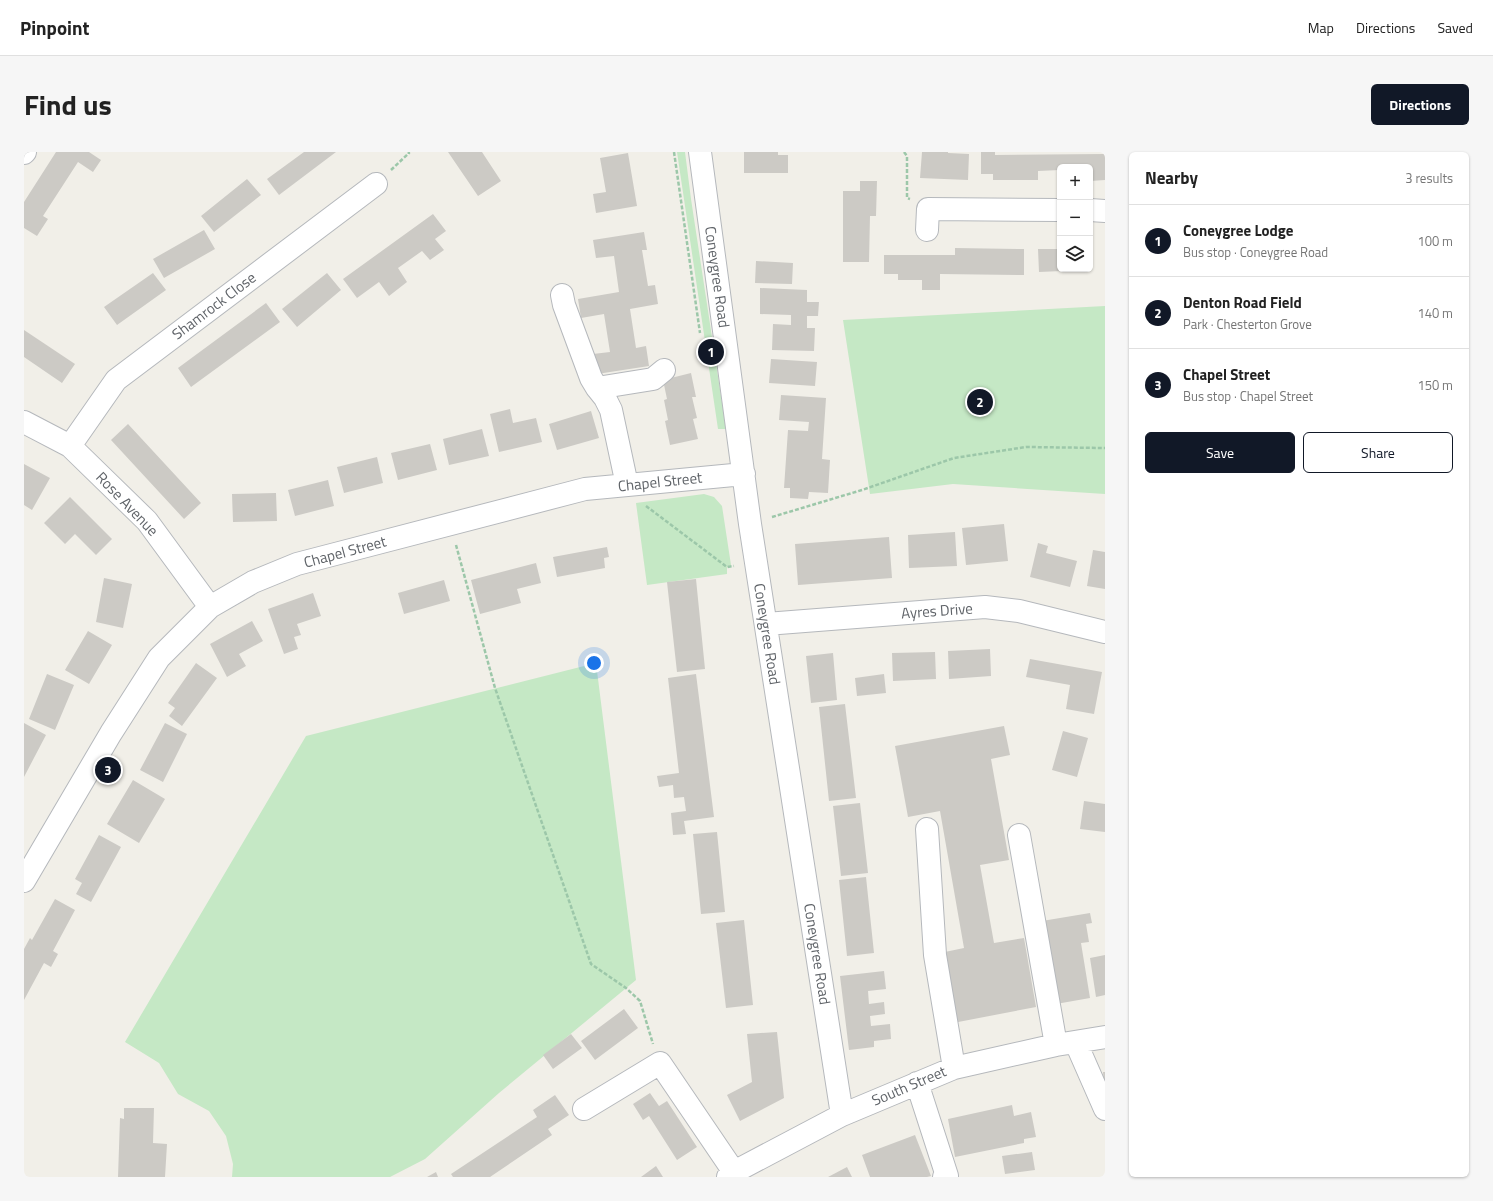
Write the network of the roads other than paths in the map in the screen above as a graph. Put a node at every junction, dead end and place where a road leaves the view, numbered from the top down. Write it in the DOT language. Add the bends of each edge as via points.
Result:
graph roads {
  1 [pos="700,152"];
  2 [pos="376,184"];
  3 [pos="1057,210"];
  4 [pos="1093,210"];
  5 [pos="1105,211"];
  6 [pos="927,230"];
  7 [pos="562,295"];
  8 [pos="664,370"];
  9 [pos="597,388"];
  10 [pos="24,422"];
  11 [pos="70,446"];
  12 [pos="744,474"];
  13 [pos="634,493"];
  14 [pos="210,607"];
  15 [pos="766,624"];
  16 [pos="1105,632"];
  17 [pos="927,830"];
  18 [pos="1018,835"];
  19 [pos="24,881"];
  20 [pos="1105,1037"];
  21 [pos="1066,1044"];
  22 [pos="954,1068"];
  23 [pos="917,1083"];
  24 [pos="584,1109"];
  25 [pos="1105,1109"];
  26 [pos="842,1115"];
  27 [pos="731,1175"];
  28 [pos="944,1177"];
  1 -- 12 [label="street, Coneygree Road"];
  2 -- 11 [label="street, Shamrock Close" via="116,380"];
  3 -- 6 [label="street" via="928,208"];
  4 -- 5 [label="street"];
  7 -- 9 [label="street" via="591,378"];
  8 -- 9 [label="street" via="653,379"];
  9 -- 13 [label="street" via="611,410"];
  10 -- 11 [label="street, Rose Avenue"];
  11 -- 14 [label="street, Rose Avenue" via="147,521"];
  12 -- 13 [label="street, Chapel Street"];
  12 -- 15 [label="street, Coneygree Road"];
  13 -- 14 [label="street, Chapel Street" via="585,489 297,564 253,582"];
  14 -- 19 [label="street, Chapel Street" via="159,658 111,733"];
  15 -- 16 [label="street, Ayres Drive" via="986,607 1019,611"];
  15 -- 26 [label="street, Coneygree Road"];
  17 -- 22 [label="street" via="935,955"];
  18 -- 21 [label="street"];
  20 -- 21 [label="street, South Street"];
  21 -- 22 [label="street, South Street"];
  21 -- 25 [label="street"];
  22 -- 23 [label="street, South Street"];
  23 -- 26 [label="street, South Street"];
  23 -- 28 [label="street" via="947,1176"];
  24 -- 27 [label="street" via="660,1063"];
  26 -- 27 [label="street, South Street"];
}
